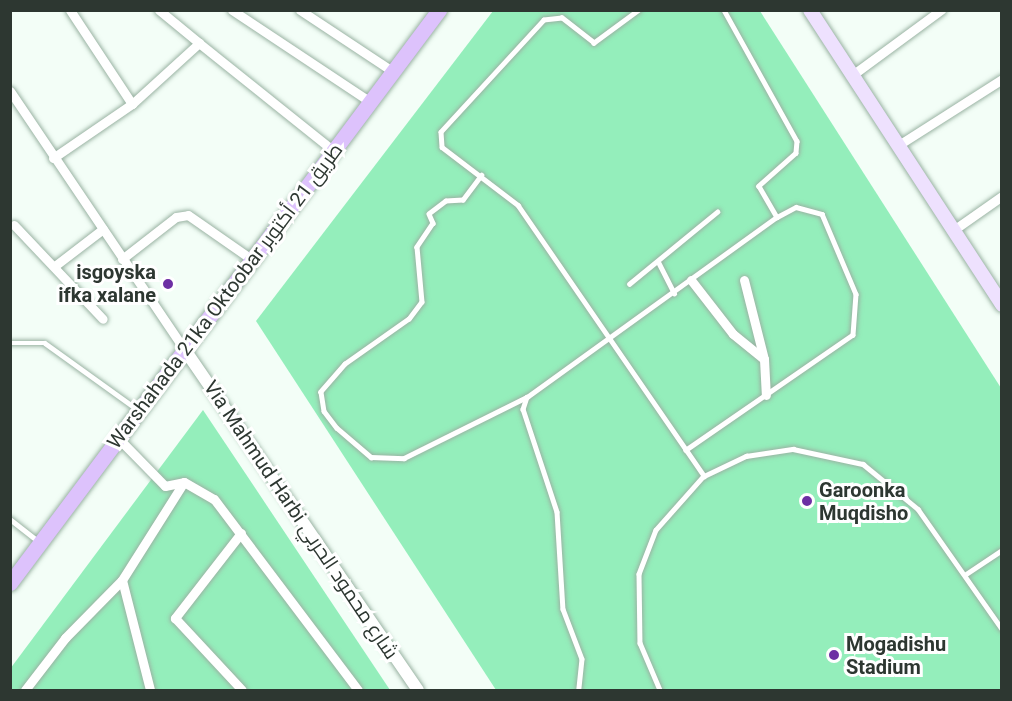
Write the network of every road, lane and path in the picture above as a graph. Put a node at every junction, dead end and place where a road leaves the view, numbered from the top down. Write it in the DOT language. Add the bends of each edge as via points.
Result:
graph roads {
  1 [pos="70,10"];
  2 [pos="159,10"];
  3 [pos="232,10"];
  4 [pos="300,10"];
  5 [pos="439,10"];
  6 [pos="639,10"];
  7 [pos="724,10"];
  8 [pos="810,10"];
  9 [pos="941,10"];
  10 [pos="199,43"];
  11 [pos="392,71"];
  12 [pos="851,76"];
  13 [pos="1002,79"];
  14 [pos="10,91"];
  15 [pos="369,101"];
  16 [pos="132,104"];
  17 [pos="897,146"];
  18 [pos="334,151"];
  19 [pos="53,158"];
  20 [pos="482,175"];
  21 [pos="1002,196"];
  22 [pos="717,212"];
  23 [pos="777,217"];
  24 [pos="14,225"];
  25 [pos="103,229"];
  26 [pos="955,229"];
  27 [pos="122,259"];
  28 [pos="254,261"];
  29 [pos="659,263"];
  30 [pos="56,265"];
  31 [pos="691,280"];
  32 [pos="744,280"];
  33 [pos="629,284"];
  34 [pos="674,293"];
  35 [pos="1002,305"];
  36 [pos="103,319"];
  37 [pos="608,339"];
  38 [pos="10,343"];
  39 [pos="185,350"];
  40 [pos="764,359"];
  41 [pos="766,395"];
  42 [pos="527,397"];
  43 [pos="140,411"];
  44 [pos="118,438"];
  45 [pos="686,450"];
  46 [pos="704,476"];
  47 [pos="184,482"];
  48 [pos="10,519"];
  49 [pos="241,533"];
  50 [pos="40,543"];
  51 [pos="1002,550"];
  52 [pos="966,574"];
  53 [pos="122,580"];
  54 [pos="10,583"];
  55 [pos="1002,629"];
  56 [pos="26,690"];
  57 [pos="150,690"];
  58 [pos="242,690"];
  59 [pos="358,690"];
  60 [pos="418,690"];
  61 [pos="579,690"];
  62 [pos="660,690"];
  1 -- 16 [label="street"];
  2 -- 10 [label="street"];
  3 -- 15 [label="street"];
  4 -- 11 [label="street"];
  5 -- 11 [label="main road, Warshahada 21ka Oktoobar طريق 21 أكتوبر"];
  6 -- 20 [label="lane" via="594,43 562,18 552,16 518,43 441,132 442,147"];
  7 -- 23 [label="lane" via="797,141 796,153 759,186"];
  8 -- 12 [label="main road"];
  9 -- 12 [label="street"];
  10 -- 16 [label="street"];
  10 -- 18 [label="street"];
  11 -- 15 [label="main road, Warshahada 21ka Oktoobar طريق 21 أكتوبر"];
  12 -- 17 [label="main road"];
  13 -- 17 [label="street"];
  14 -- 19 [label="street"];
  15 -- 18 [label="main road, Warshahada 21ka Oktoobar طريق 21 أكتوبر"];
  16 -- 19 [label="street"];
  17 -- 26 [label="main road"];
  18 -- 28 [label="main road, Warshahada 21ka Oktoobar طريق 21 أكتوبر"];
  19 -- 25 [label="street"];
  20 -- 37 [label="lane" via="518,205 564,264"];
  20 -- 42 [label="lane" via="463,200 446,201 429,214 433,223 417,247 422,302 409,319 345,364 319,399 337,428 359,449 387,460 404,458"];
  21 -- 26 [label="street"];
  22 -- 29 [label="lane"];
  23 -- 31 [label="lane"];
  23 -- 41 [label="lane" via="796,207 822,214 843,254 858,318 853,335"];
  24 -- 30 [label="street"];
  25 -- 27 [label="street"];
  25 -- 30 [label="street"];
  26 -- 35 [label="main road"];
  27 -- 28 [label="street" via="176,218 188,215"];
  27 -- 39 [label="street"];
  28 -- 39 [label="main road, Warshahada 21ka Oktoobar طريق 21 أكتوبر"];
  29 -- 33 [label="lane"];
  29 -- 34 [label="lane"];
  30 -- 36 [label="street"];
  31 -- 34 [label="lane"];
  31 -- 40 [label="street" via="733,334"];
  32 -- 40 [label="street"];
  34 -- 37 [label="lane"];
  37 -- 42 [label="lane"];
  37 -- 45 [label="lane"];
  38 -- 43 [label="lane" via="45,343"];
  39 -- 43 [label="main road, Warshahada 21ka Oktoobar طريق 21 أكتوبر"];
  39 -- 60 [label="street, Via Mahmud Harbi شارع محمود الحربي"];
  40 -- 41 [label="street"];
  41 -- 45 [label="lane"];
  42 -- 61 [label="lane" via="522,409 557,512 563,609 582,659"];
  43 -- 44 [label="main road, Warshahada 21ka Oktoobar طريق 21 أكتوبر"];
  44 -- 47 [label="street" via="165,486"];
  44 -- 50 [label="main road, Warshahada 21ka Oktoobar طريق 21 أكتوبر"];
  45 -- 46 [label="lane"];
  46 -- 52 [label="lane" via="764,452 793,449 841,456 902,491"];
  46 -- 62 [label="lane" via="663,520 639,574 640,643"];
  47 -- 49 [label="street" via="214,499"];
  47 -- 53 [label="street"];
  48 -- 50 [label="lane"];
  49 -- 58 [label="street" via="175,618"];
  49 -- 59 [label="street"];
  50 -- 54 [label="main road, Warshahada 21ka Oktoobar طريق 21 أكتوبر"];
  51 -- 52 [label="lane"];
  52 -- 55 [label="lane"];
  53 -- 56 [label="street" via="65,638"];
  53 -- 57 [label="street"];
}
